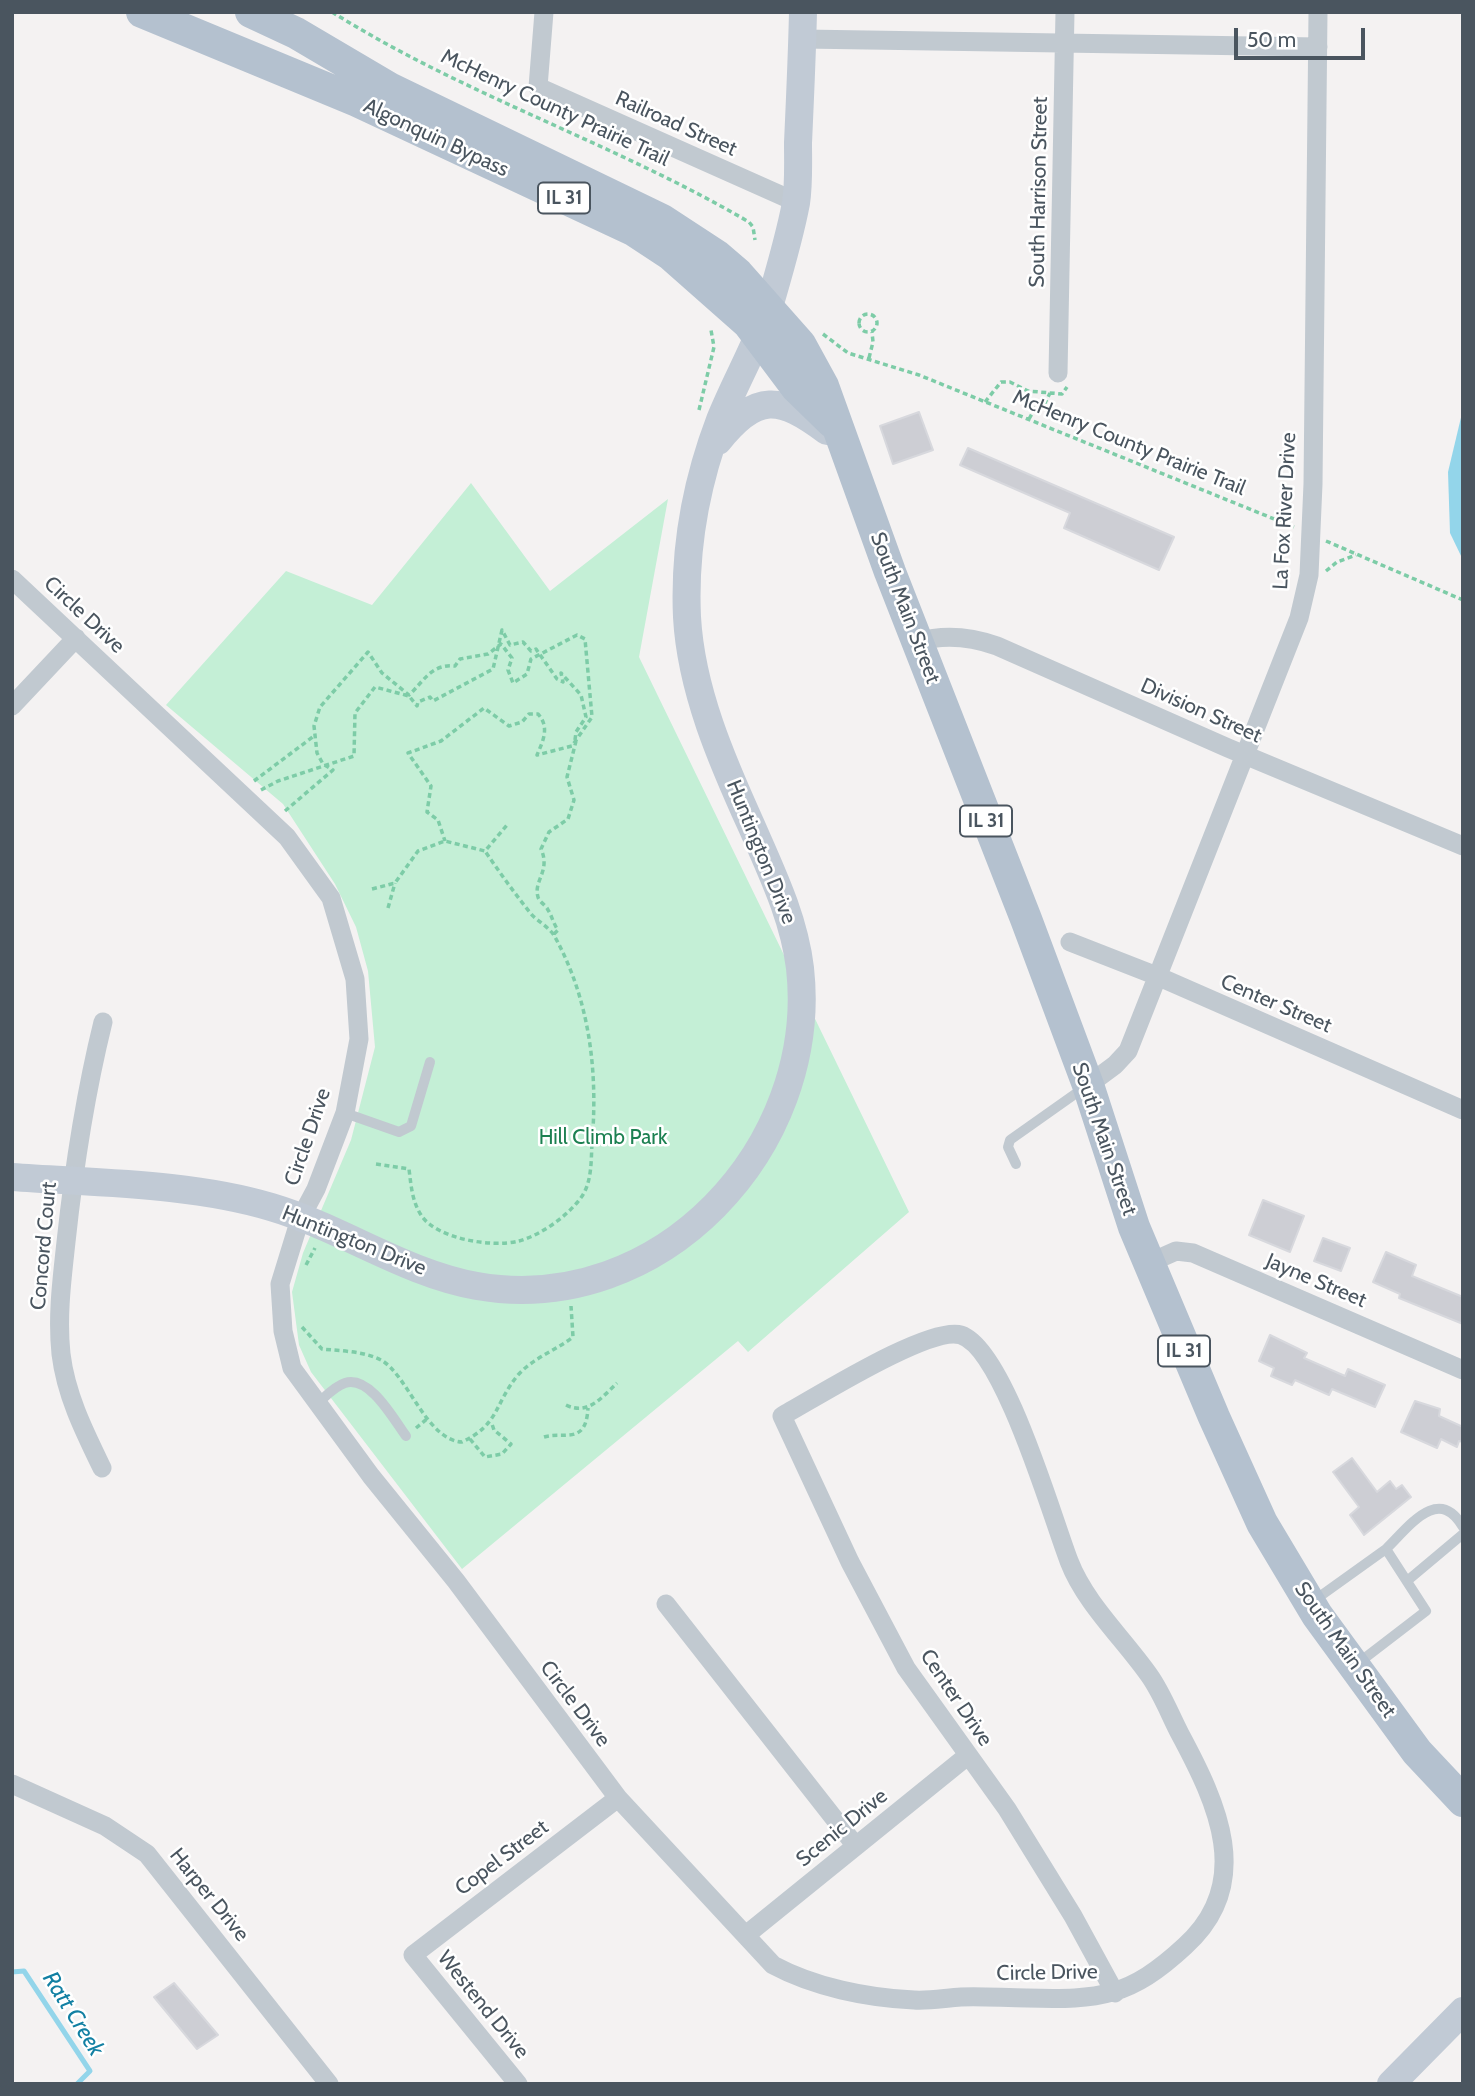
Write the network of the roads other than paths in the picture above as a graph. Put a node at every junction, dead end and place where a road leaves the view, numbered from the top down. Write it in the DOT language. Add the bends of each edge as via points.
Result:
graph roads {
  1 [pos="142,12"];
  2 [pos="251,12"];
  3 [pos="544,12"];
  4 [pos="1065,12"];
  5 [pos="1318,12"];
  6 [pos="803,26"];
  7 [pos="1064,45"];
  8 [pos="1318,47"];
  9 [pos="796,202"];
  10 [pos="769,307"];
  11 [pos="758,337"];
  12 [pos="1057,378"];
  13 [pos="841,436"];
  14 [pos="710,451"];
  15 [pos="12,579"];
  16 [pos="76,638"];
  17 [pos="918,642"];
  18 [pos="12,706"];
  19 [pos="1245,754"];
  20 [pos="1463,846"];
  21 [pos="1070,942"];
  22 [pos="1157,976"];
  23 [pos="103,1022"];
  24 [pos="430,1062"];
  25 [pos="1088,1085"];
  26 [pos="1463,1110"];
  27 [pos="345,1113"];
  28 [pos="1016,1164"];
  29 [pos="12,1177"];
  30 [pos="72,1181"];
  31 [pos="300,1219"];
  32 [pos="1149,1263"];
  33 [pos="1463,1370"];
  34 [pos="318,1403"];
  35 [pos="782,1416"];
  36 [pos="406,1436"];
  37 [pos="102,1468"];
  38 [pos="1463,1527"];
  39 [pos="1463,1534"];
  40 [pos="1386,1549"];
  41 [pos="1406,1581"];
  42 [pos="1310,1603"];
  43 [pos="666,1604"];
  44 [pos="1354,1666"];
  45 [pos="967,1757"];
  46 [pos="12,1784"];
  47 [pos="618,1798"];
  48 [pos="1463,1801"];
  49 [pos="855,1845"];
  50 [pos="746,1935"];
  51 [pos="413,1955"];
  52 [pos="1115,1993"];
  53 [pos="1463,2011"];
  54 [pos="329,2084"];
  55 [pos="518,2084"];
  56 [pos="1391,2084"];
  1 -- 11 [label="main road, Algonquin Bypass / IL 31" via="357,101 633,230 671,255"];
  2 -- 10 [label="main road, Algonquin Bypass / IL 31" via="391,89 662,220 717,256"];
  3 -- 9 [label="street, Railroad Street" via="538,87"];
  4 -- 7 [label="street, South Harrison Street"];
  5 -- 8 [label="street, La Fox River Drive"];
  6 -- 7 [label="street"];
  6 -- 9 [label="street"];
  7 -- 8 [label="street"];
  7 -- 12 [label="street, South Harrison Street"];
  8 -- 19 [label="street, La Fox River Drive" via="1309,575 1299,618"];
  9 -- 10 [label="street"];
  10 -- 11 [label="street"];
  10 -- 13 [label="main road, Algonquin Bypass / IL 31" via="800,344 823,386"];
  11 -- 13 [label="main road, Algonquin Bypass / IL 31"];
  11 -- 14 [label="street, Huntington Drive"];
  13 -- 14 [label="street" via="790,406 759,405 734,420"];
  13 -- 17 [label="main road, South Main Street / IL 31"];
  14 -- 31 [label="street, Huntington Drive" via="690,530 687,617 708,720 784,899 796,942 801,1027 777,1121 741,1177 696,1224 648,1255 591,1280 536,1288 476,1286 409,1266"];
  15 -- 16 [label="street, Circle Drive"];
  16 -- 18 [label="street"];
  16 -- 27 [label="street, Circle Drive" via="287,837 331,898 355,979 359,1039"];
  17 -- 19 [label="street, Division Street" via="974,638"];
  17 -- 25 [label="main road, South Main Street / IL 31"];
  19 -- 20 [label="street, Division Street"];
  19 -- 22 [label="street, La Fox River Drive"];
  21 -- 22 [label="street, Center Street"];
  22 -- 25 [label="street, La Fox River Drive" via="1125,1056"];
  22 -- 26 [label="street, Center Street"];
  23 -- 30 [label="street, Concord Court" via="84,1099"];
  24 -- 27 [label="lane" via="411,1126 399,1132"];
  25 -- 28 [label="lane" via="1010,1140 1008,1147"];
  25 -- 32 [label="main road, South Main Street / IL 31"];
  27 -- 31 [label="street, Circle Drive"];
  29 -- 30 [label="street, Huntington Drive"];
  30 -- 31 [label="street, Huntington Drive" via="194,1192 272,1207"];
  30 -- 37 [label="street, Concord Court" via="59,1307 61,1354 78,1418"];
  31 -- 34 [label="street, Circle Drive" via="280,1284 283,1331 292,1368"];
  32 -- 33 [label="street, Jayne Street" via="1176,1251 1193,1252"];
  32 -- 42 [label="main road, South Main Street / IL 31" via="1262,1523"];
  34 -- 36 [label="lane" via="347,1382 359,1383 378,1399"];
  34 -- 47 [label="street, Circle Drive"];
  35 -- 45 [label="street, Center Drive" via="849,1562 906,1668"];
  35 -- 52 [label="street, Circle Drive" via="904,1349 944,1333 975,1344 992,1367 1007,1395 1070,1564 1152,1679 1204,1779 1226,1856 1223,1881 1205,1926 1144,1981"];
  38 -- 40 [label="lane" via="1449,1510 1436,1508 1423,1513"];
  39 -- 41 [label="lane"];
  40 -- 41 [label="lane"];
  40 -- 42 [label="lane"];
  41 -- 44 [label="lane" via="1426,1611"];
  42 -- 44 [label="main road, South Main Street / IL 31"];
  43 -- 49 [label="street"];
  44 -- 48 [label="main road, South Main Street / IL 31" via="1417,1752"];
  45 -- 49 [label="street, Scenic Drive"];
  45 -- 52 [label="street, Center Drive" via="1007,1809"];
  46 -- 54 [label="street, Harper Drive" via="105,1826 147,1854"];
  47 -- 50 [label="street, Circle Drive"];
  47 -- 51 [label="street, Copel Street"];
  49 -- 50 [label="street, Scenic Drive"];
  50 -- 52 [label="street, Circle Drive" via="773,1965 795,1977 853,1992 915,2001 1076,1999"];
  51 -- 55 [label="street, Westend Drive"];
  53 -- 56 [label="street"];
}
